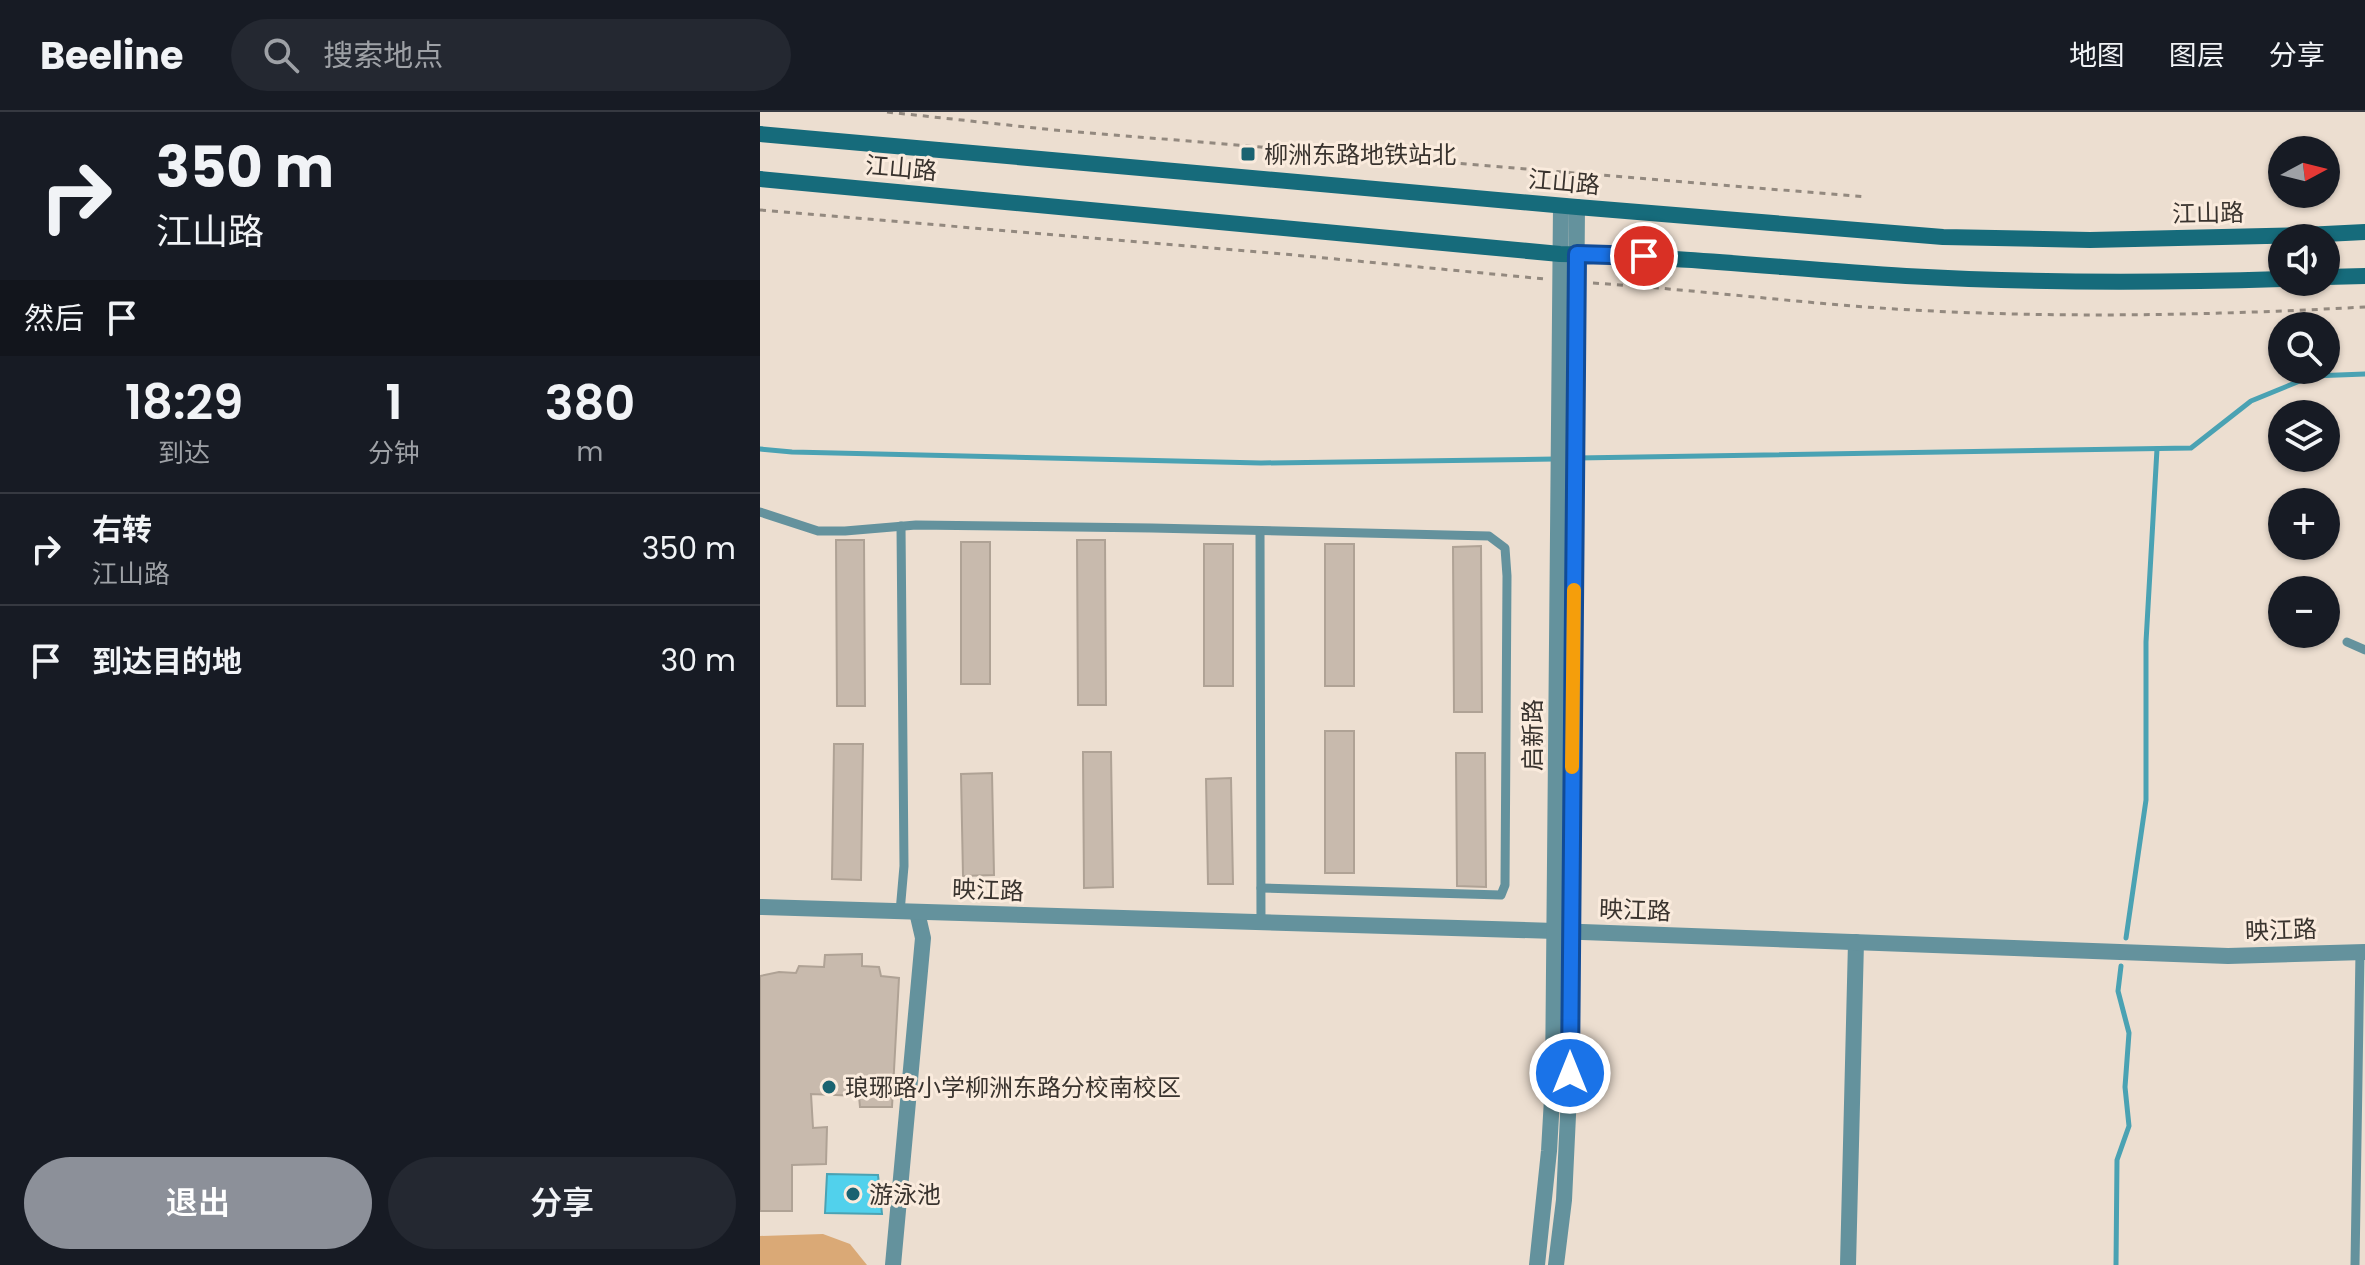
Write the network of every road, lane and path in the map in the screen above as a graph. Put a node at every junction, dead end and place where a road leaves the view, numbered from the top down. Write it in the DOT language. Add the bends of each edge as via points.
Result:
graph roads {
  1 [pos="887,112"];
  2 [pos="760,134"];
  3 [pos="760,179"];
  4 [pos="1867,197"];
  5 [pos="1569,206"];
  6 [pos="2365,232"];
  7 [pos="1568,254"];
  8 [pos="2365,276"];
  9 [pos="2340,277"];
  10 [pos="2268,279"];
  11 [pos="1566,497"];
  12 [pos="760,512"];
  13 [pos="901,526"];
  14 [pos="1260,531"];
  15 [pos="2347,642"];
  16 [pos="2365,650"];
  17 [pos="1261,888"];
  18 [pos="760,907"];
  19 [pos="908,912"];
  20 [pos="1261,923"];
  21 [pos="1563,931"];
  22 [pos="1856,942"];
  23 [pos="2362,952"];
  24 [pos="893,1265"];
  25 [pos="1537,1265"];
  26 [pos="1556,1265"];
  27 [pos="1848,1265"];
  28 [pos="2355,1265"];
  1 -- 4 [label="path"];
  2 -- 5 [label="main road, 江山路"];
  3 -- 7 [label="main road, 江山路"];
  5 -- 6 [label="main road, 江山路" via="1943,237 2090,240"];
  5 -- 7 [label="street, 启新路"];
  7 -- 10 [label="main road, 江山路" via="1906,276 2076,282"];
  7 -- 11 [label="street, 启新路" via="1575,426"];
  7 -- 11 [label="street, 启新路" via="1558,425"];
  8 -- 9 [label="main road"];
  11 -- 21 [label="street, 启新路"];
  12 -- 13 [label="lane" via="818,531"];
  13 -- 14 [label="lane"];
  13 -- 19 [label="lane"];
  14 -- 17 [label="lane"];
  14 -- 17 [label="lane" via="1489,536 1505,548 1507,576 1501,895"];
  15 -- 16 [label="lane"];
  17 -- 20 [label="lane"];
  18 -- 19 [label="street, 映江路"];
  19 -- 20 [label="street, 映江路"];
  19 -- 24 [label="street" via="923,938"];
  20 -- 21 [label="street, 映江路"];
  21 -- 22 [label="street, 映江路"];
  21 -- 25 [label="street, 启新路"];
  21 -- 26 [label="street, 启新路" via="1567,1147"];
  22 -- 23 [label="street, 映江路" via="2228,956"];
  22 -- 27 [label="street"];
  23 -- 28 [label="lane"];
}
